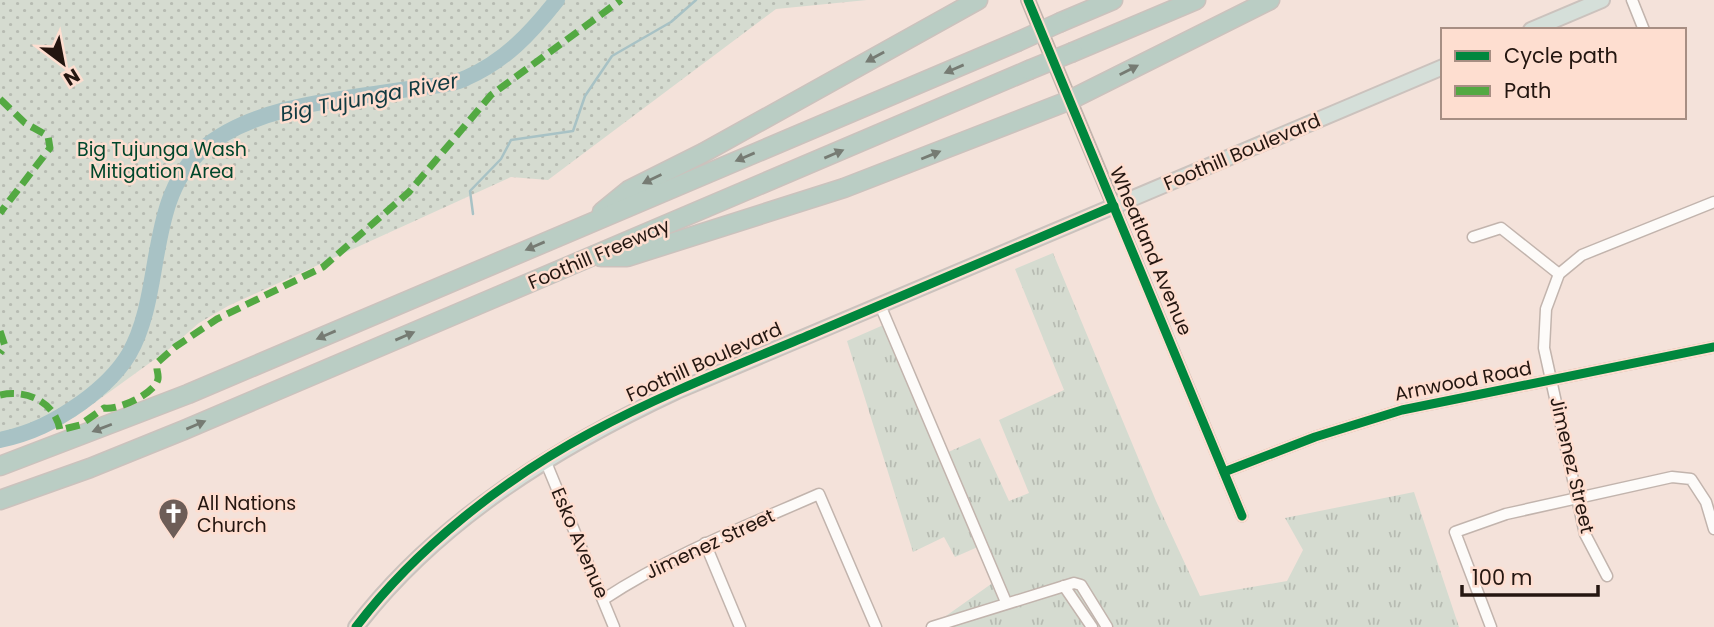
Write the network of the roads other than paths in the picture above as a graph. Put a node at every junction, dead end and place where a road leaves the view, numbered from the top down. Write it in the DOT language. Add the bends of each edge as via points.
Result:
graph roads {
  1 [pos="978,0"];
  2 [pos="1028,0"];
  3 [pos="1113,0"];
  4 [pos="1196,0"];
  5 [pos="1270,0"];
  6 [pos="1602,0"];
  7 [pos="1632,0"];
  8 [pos="1536,28"];
  9 [pos="1643,28"];
  10 [pos="1441,68"];
  11 [pos="1068,102"];
  12 [pos="1714,202"];
  13 [pos="1114,206"];
  14 [pos="586,225"];
  15 [pos="1473,237"];
  16 [pos="590,257"];
  17 [pos="1559,274"];
  18 [pos="880,305"];
  19 [pos="1714,347"];
  20 [pos="1553,381"];
  21 [pos="545,460"];
  22 [pos="0,466"];
  23 [pos="1224,472"];
  24 [pos="1579,498"];
  25 [pos="0,500"];
  26 [pos="1242,516"];
  27 [pos="1714,529"];
  28 [pos="705,543"];
  29 [pos="1607,576"];
  30 [pos="1064,586"];
  31 [pos="604,599"];
  32 [pos="1006,602"];
  33 [pos="356,627"];
  34 [pos="613,627"];
  35 [pos="740,627"];
  36 [pos="876,627"];
  37 [pos="932,627"];
  38 [pos="1092,627"];
  39 [pos="1107,627"];
  40 [pos="1491,627"];
  1 -- 14 [label="highway, one-way" via="629,190"];
  2 -- 11 [label="street, Wheatland Avenue"];
  3 -- 14 [label="highway, Foothill Freeway, one-way, bridge"];
  16 -- 4 [label="highway, Foothill Freeway, one-way, bridge"];
  11 -- 5 [label="highway, one-way"];
  6 -- 8 [label="main road"];
  7 -- 9 [label="street"];
  10 -- 13 [label="main road, Foothill Boulevard"];
  11 -- 13 [label="street, Wheatland Avenue"];
  16 -- 11 [label="highway, one-way" via="627,257 844,188"];
  12 -- 17 [label="street" via="1582,255"];
  13 -- 18 [label="main road, Foothill Boulevard"];
  13 -- 23 [label="street, Wheatland Avenue"];
  14 -- 22 [label="highway, Foothill Freeway, one-way" via="188,394"];
  15 -- 17 [label="street" via="1501,228"];
  25 -- 16 [label="highway, Foothill Freeway, one-way" via="133,451"];
  17 -- 20 [label="street, Jimenez Street" via="1546,309 1544,348"];
  18 -- 21 [label="main road, Foothill Boulevard" via="677,391"];
  18 -- 32 [label="street"];
  19 -- 20 [label="street, Arnwood Road"];
  20 -- 23 [label="street, Arnwood Road" via="1402,410"];
  20 -- 24 [label="street, Jimenez Street"];
  21 -- 31 [label="street, Esko Avenue"];
  21 -- 33 [label="main road, Foothill Boulevard" via="443,537"];
  23 -- 26 [label="street, Wheatland Avenue"];
  24 -- 27 [label="street" via="1672,477 1691,479 1706,502"];
  24 -- 29 [label="street, Jimenez Street" via="1585,534"];
  24 -- 40 [label="street" via="1506,514 1455,532"];
  28 -- 31 [label="street, Jimenez Street"];
  28 -- 35 [label="street"];
  28 -- 36 [label="street, Jimenez Street" via="819,494"];
  30 -- 32 [label="street"];
  30 -- 38 [label="street"];
  30 -- 39 [label="street" via="1081,585"];
  31 -- 34 [label="street, Esko Avenue"];
  32 -- 37 [label="street"];
}
